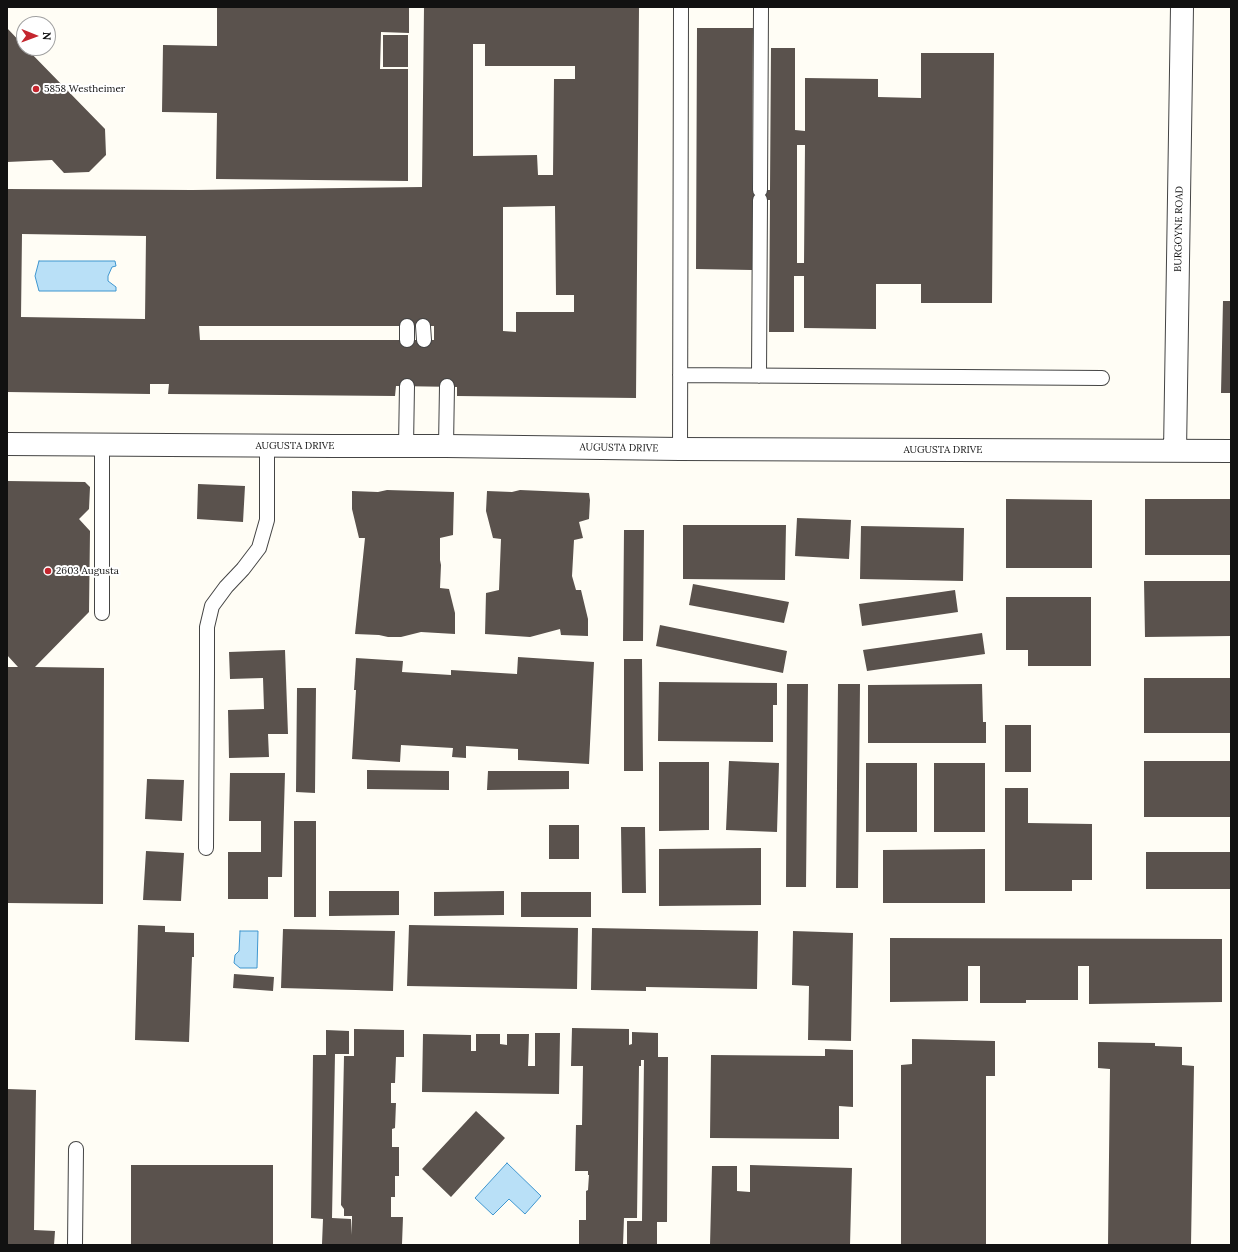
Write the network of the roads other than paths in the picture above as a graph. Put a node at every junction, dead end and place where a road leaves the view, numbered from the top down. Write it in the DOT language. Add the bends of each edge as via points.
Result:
graph roads {
  1 [pos="1182,7"];
  2 [pos="682,8"];
  3 [pos="761,8"];
  4 [pos="680,375"];
  5 [pos="759,376"];
  6 [pos="1102,378"];
  7 [pos="407,386"];
  8 [pos="447,386"];
  9 [pos="7,444"];
  10 [pos="102,445"];
  11 [pos="267,446"];
  12 [pos="406,446"];
  13 [pos="446,446"];
  14 [pos="680,448"];
  15 [pos="1175,451"];
  16 [pos="1231,451"];
  17 [pos="102,613"];
  18 [pos="206,848"];
  19 [pos="76,1149"];
  20 [pos="75,1245"];
  1 -- 15 [label="street, BURGOYNE ROAD"];
  2 -- 4 [label="lane"];
  3 -- 5 [label="lane"];
  4 -- 5 [label="lane"];
  4 -- 14 [label="lane"];
  5 -- 6 [label="lane"];
  7 -- 12 [label="lane"];
  8 -- 13 [label="lane"];
  9 -- 10 [label="street, AUGUSTA DRIVE"];
  10 -- 11 [label="street, AUGUSTA DRIVE"];
  10 -- 17 [label="lane"];
  11 -- 12 [label="street, AUGUSTA DRIVE"];
  11 -- 18 [label="lane" via="267,520 259,548 212,606 207,627"];
  12 -- 13 [label="street, AUGUSTA DRIVE"];
  13 -- 14 [label="street, AUGUSTA DRIVE"];
  14 -- 15 [label="street, AUGUSTA DRIVE"];
  15 -- 16 [label="street, AUGUSTA DRIVE"];
  19 -- 20 [label="lane"];
}
